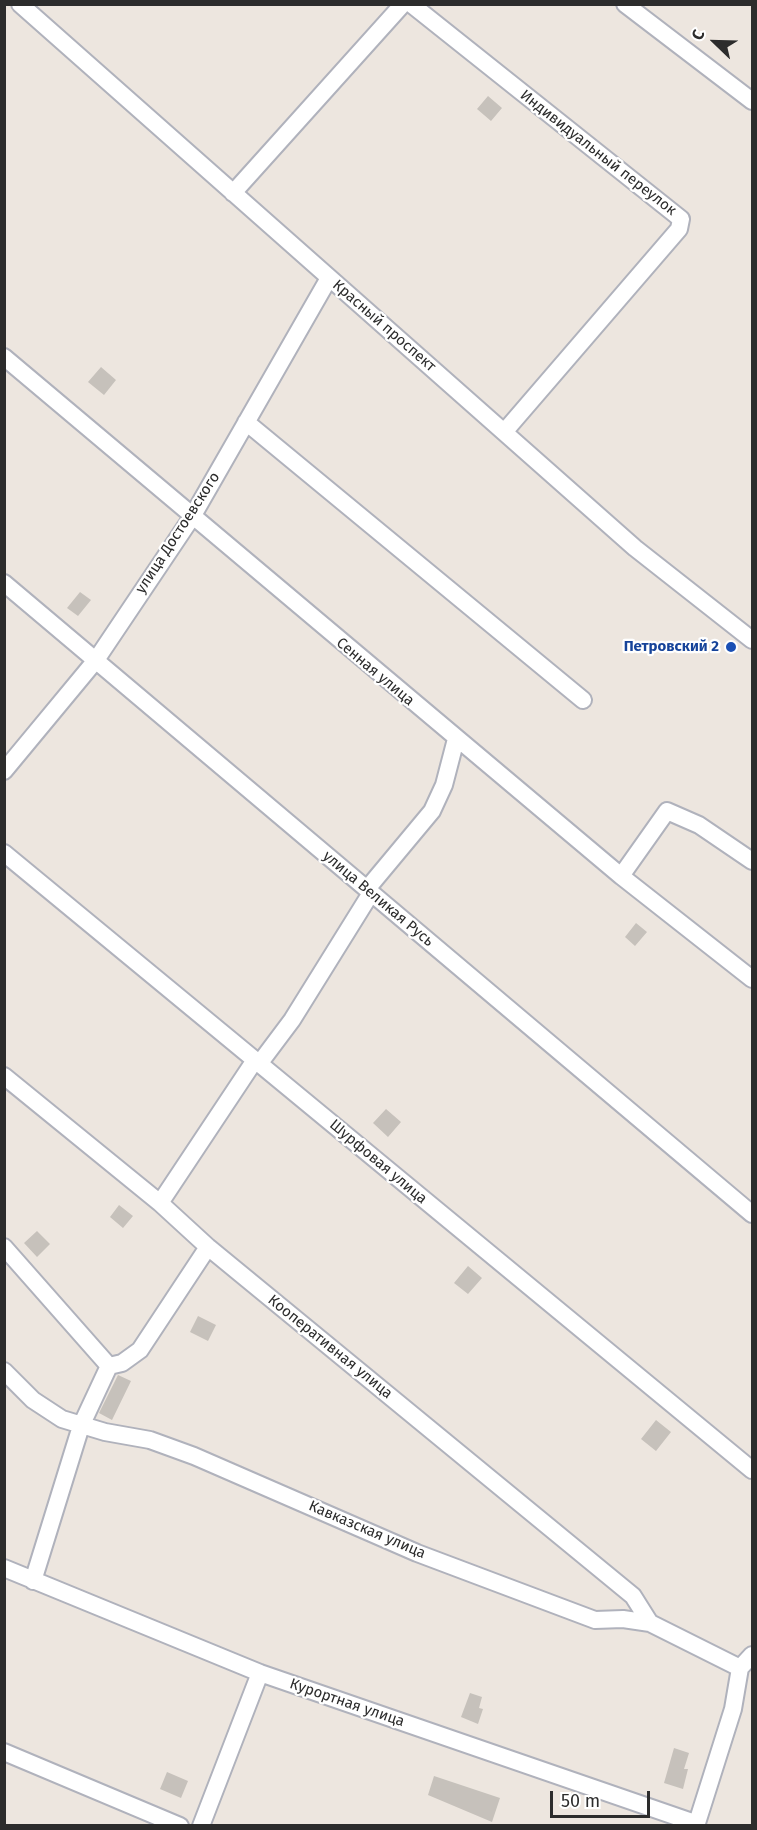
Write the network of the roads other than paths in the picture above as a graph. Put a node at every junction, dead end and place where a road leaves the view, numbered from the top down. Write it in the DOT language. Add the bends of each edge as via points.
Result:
graph roads {
  1 [pos="20,4"];
  2 [pos="403,4"];
  3 [pos="411,4"];
  4 [pos="625,4"];
  5 [pos="753,101"];
  6 [pos="233,193"];
  7 [pos="329,279"];
  8 [pos="4,357"];
  9 [pos="246,422"];
  10 [pos="505,431"];
  11 [pos="192,517"];
  12 [pos="4,583"];
  13 [pos="751,635"];
  14 [pos="96,660"];
  15 [pos="583,700"];
  16 [pos="456,739"];
  17 [pos="4,771"];
  18 [pos="4,854"];
  19 [pos="753,861"];
  20 [pos="621,876"];
  21 [pos="369,891"];
  22 [pos="753,979"];
  23 [pos="257,1062"];
  24 [pos="4,1076"];
  25 [pos="160,1203"];
  26 [pos="753,1214"];
  27 [pos="4,1247"];
  28 [pos="208,1247"];
  29 [pos="109,1366"];
  30 [pos="4,1371"];
  31 [pos="81,1426"];
  32 [pos="753,1470"];
  33 [pos="4,1568"];
  34 [pos="33,1581"];
  35 [pos="650,1623"];
  36 [pos="753,1655"];
  37 [pos="740,1668"];
  38 [pos="260,1673"];
  39 [pos="4,1752"];
  40 [pos="696,1824"];
  41 [pos="180,1826"];
  42 [pos="201,1826"];
  1 -- 6 [label="street, Красный проспект"];
  2 -- 6 [label="street"];
  3 -- 10 [label="street, Индивидуальный переулок" via="681,219 679,229"];
  4 -- 5 [label="street"];
  6 -- 7 [label="street, Красный проспект"];
  7 -- 9 [label="street, улица Достоевского"];
  7 -- 10 [label="street, Красный проспект"];
  8 -- 11 [label="street, Сенная улица"];
  9 -- 11 [label="street, улица Достоевского"];
  9 -- 15 [label="street"];
  10 -- 13 [label="street, Красный проспект" via="635,548"];
  11 -- 14 [label="street, улица Достоевского"];
  11 -- 16 [label="street, Сенная улица"];
  12 -- 14 [label="street, улица Великая Русь"];
  14 -- 17 [label="street, улица Достоевского"];
  14 -- 21 [label="street, улица Великая Русь"];
  16 -- 20 [label="street, Сенная улица"];
  16 -- 21 [label="street" via="444,785 432,811"];
  18 -- 23 [label="street, Шурфовая улица"];
  19 -- 20 [label="street" via="699,825 667,812"];
  20 -- 22 [label="street, Сенная улица"];
  21 -- 23 [label="street" via="292,1020"];
  21 -- 26 [label="street, улица Великая Русь"];
  23 -- 25 [label="street"];
  23 -- 32 [label="street, Шурфовая улица"];
  24 -- 25 [label="street, Кооперативная улица"];
  25 -- 28 [label="street, Кооперативная улица"];
  27 -- 29 [label="street"];
  28 -- 29 [label="street" via="140,1350 122,1363"];
  28 -- 35 [label="street, Кооперативная улица" via="633,1596"];
  29 -- 31 [label="street"];
  30 -- 31 [label="street, Кавказская улица" via="48,1411"];
  31 -- 34 [label="street"];
  31 -- 35 [label="street, Кавказская улица" via="150,1440 194,1456 417,1552 595,1620"];
  33 -- 34 [label="street, Курортная улица"];
  34 -- 38 [label="street, Курортная улица"];
  35 -- 37 [label="street, Кавказская улица"];
  36 -- 37 [label="street"];
  37 -- 40 [label="street" via="734,1709"];
  38 -- 40 [label="street, Курортная улица"];
  38 -- 42 [label="street"];
  39 -- 41 [label="street"];
}
